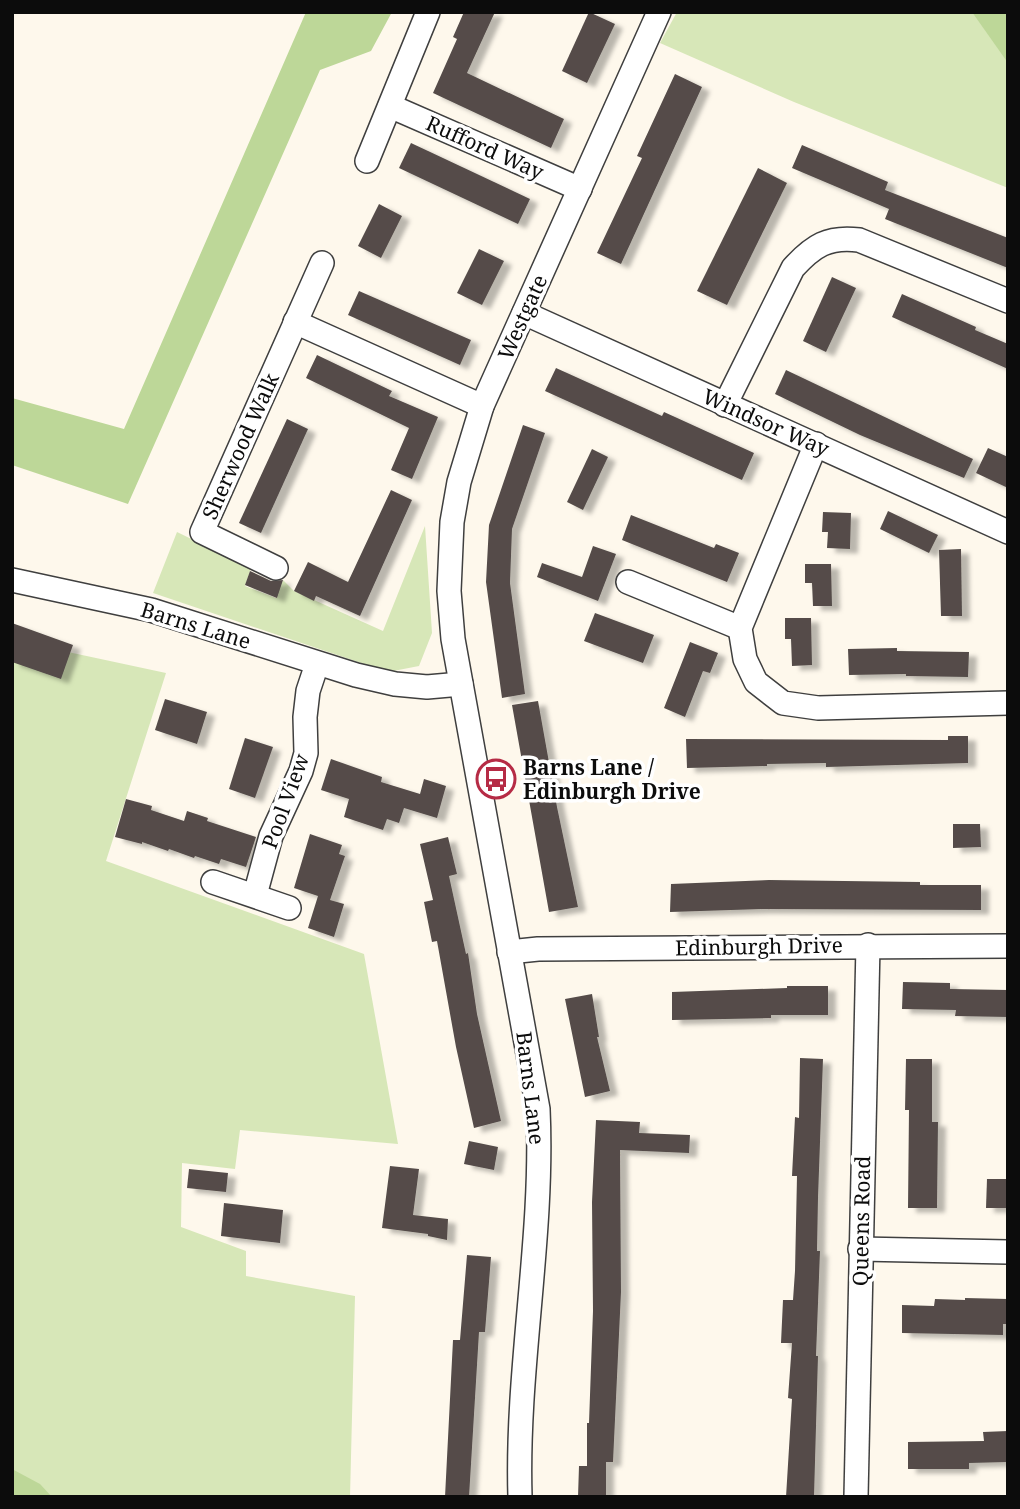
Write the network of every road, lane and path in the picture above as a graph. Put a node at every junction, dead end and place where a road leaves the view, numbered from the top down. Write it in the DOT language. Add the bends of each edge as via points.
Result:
graph roads {
  1 [pos="428,12"];
  2 [pos="659,12"];
  3 [pos="390,106"];
  4 [pos="367,161"];
  5 [pos="580,189"];
  6 [pos="322,263"];
  7 [pos="1008,301"];
  8 [pos="524,313"];
  9 [pos="295,322"];
  10 [pos="725,405"];
  11 [pos="482,406"];
  12 [pos="816,444"];
  13 [pos="1008,532"];
  14 [pos="276,568"];
  15 [pos="12,580"];
  16 [pos="627,583"];
  17 [pos="740,628"];
  18 [pos="453,639"];
  19 [pos="317,664"];
  20 [pos="461,684"];
  21 [pos="1008,703"];
  22 [pos="213,882"];
  23 [pos="255,895"];
  24 [pos="289,908"];
  25 [pos="868,945"];
  26 [pos="1008,946"];
  27 [pos="509,952"];
  28 [pos="860,1249"];
  29 [pos="1008,1252"];
  30 [pos="520,1497"];
  31 [pos="856,1497"];
  1 -- 3 [label="street"];
  2 -- 5 [label="street, Westgate"];
  3 -- 4 [label="street"];
  3 -- 5 [label="street, Rufford Way"];
  5 -- 8 [label="street, Westgate"];
  6 -- 9 [label="street, Sherwood Walk"];
  7 -- 10 [label="street" via="859,240 828,241 793,268"];
  8 -- 10 [label="street, Windsor Way"];
  8 -- 11 [label="street, Westgate"];
  9 -- 11 [label="street"];
  9 -- 14 [label="street, Sherwood Walk" via="202,532"];
  10 -- 12 [label="street, Windsor Way"];
  11 -- 18 [label="street, Westgate" via="452,522 449,591"];
  12 -- 13 [label="street, Windsor Way"];
  12 -- 17 [label="street"];
  15 -- 19 [label="street, Barns Lane" via="151,610"];
  16 -- 17 [label="street"];
  17 -- 21 [label="street" via="745,659 756,682 783,703 818,708"];
  18 -- 20 [label="street, Barns Lane"];
  19 -- 20 [label="street, Barns Lane" via="395,684"];
  19 -- 23 [label="street, Pool View" via="306,704 306,753 271,836"];
  20 -- 27 [label="street, Barns Lane"];
  22 -- 23 [label="street"];
  23 -- 24 [label="street"];
  25 -- 26 [label="street, Edinburgh Drive"];
  25 -- 27 [label="street, Edinburgh Drive"];
  25 -- 28 [label="street, Queens Road"];
  27 -- 30 [label="street, Barns Lane" via="540,1140"];
  28 -- 29 [label="street"];
  28 -- 31 [label="street, Queens Road"];
}
